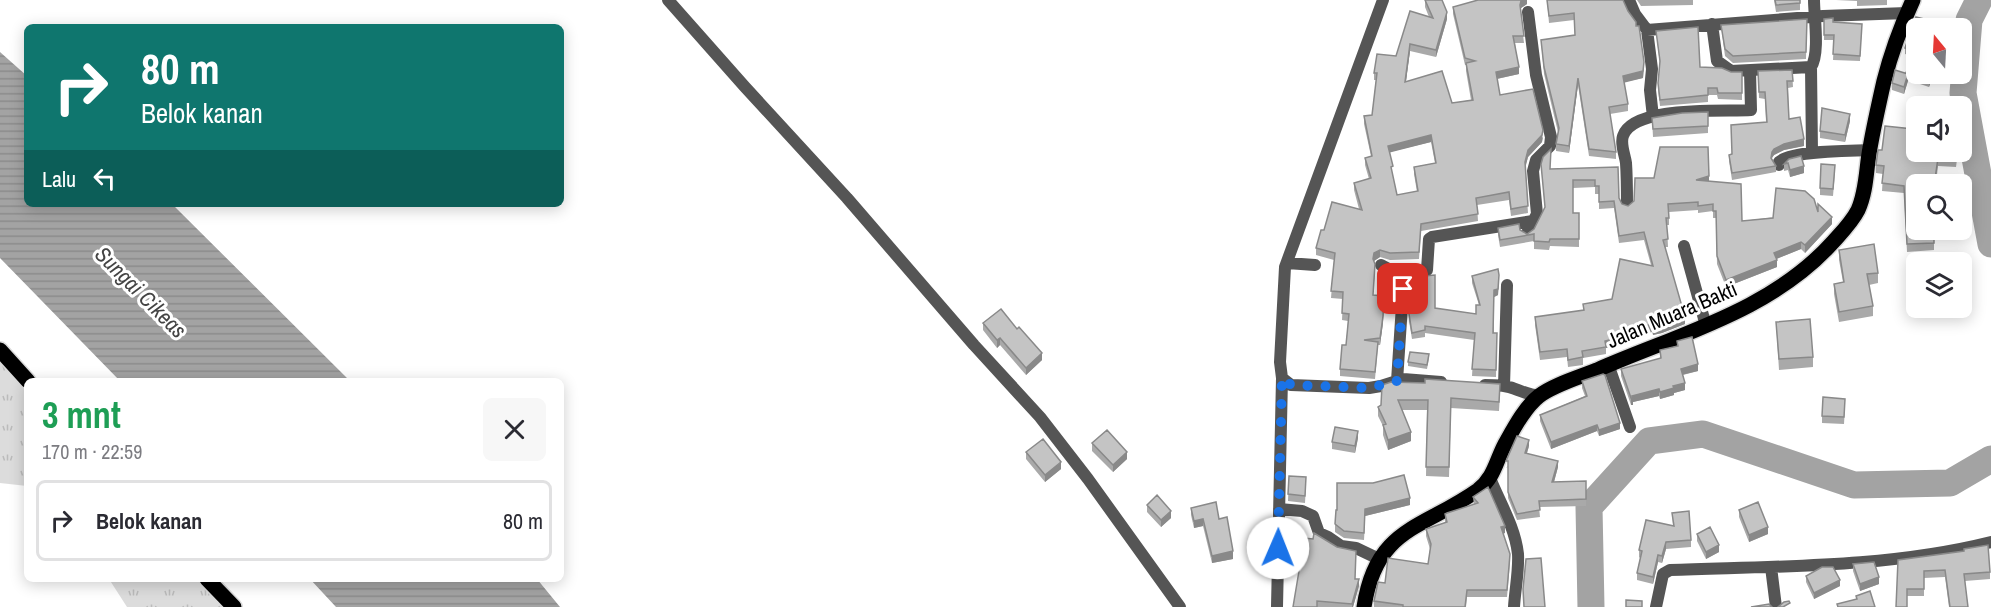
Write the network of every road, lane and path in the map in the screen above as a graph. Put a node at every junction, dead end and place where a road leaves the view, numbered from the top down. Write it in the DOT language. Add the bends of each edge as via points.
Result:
graph roads {
  1 [pos="668,0"];
  2 [pos="1383,0"];
  3 [pos="1629,0"];
  4 [pos="1814,0"];
  5 [pos="1910,7"];
  6 [pos="1528,12"];
  7 [pos="1814,17"];
  8 [pos="1712,24"];
  9 [pos="1647,30"];
  10 [pos="1810,67"];
  11 [pos="1750,71"];
  12 [pos="1653,117"];
  13 [pos="1870,150"];
  14 [pos="1812,153"];
  15 [pos="1779,165"];
  16 [pos="1628,205"];
  17 [pos="1533,221"];
  18 [pos="1527,233"];
  19 [pos="1684,246"];
  20 [pos="1287,263"];
  21 [pos="1315,265"];
  22 [pos="1381,265"];
  23 [pos="1404,275"];
  24 [pos="1507,285"];
  25 [pos="1706,326"];
  26 [pos="0,350"];
  27 [pos="1608,364"];
  28 [pos="25,378"];
  29 [pos="1282,378"];
  30 [pos="1397,381"];
  31 [pos="1448,382"];
  32 [pos="1471,384"];
  33 [pos="1504,386"];
  34 [pos="1539,396"];
  35 [pos="1630,427"];
  36 [pos="1490,478"];
  37 [pos="1279,509"];
  38 [pos="1991,542"];
  39 [pos="1379,559"];
  40 [pos="1771,567"];
  41 [pos="210,582"];
  42 [pos="234,607"];
  43 [pos="1180,607"];
  44 [pos="1277,607"];
  45 [pos="1364,607"];
  46 [pos="1514,607"];
  47 [pos="1656,607"];
  48 [pos="1776,607"];
  1 -- 43 [label="street" via="1040,417"];
  2 -- 20 [label="street"];
  3 -- 9 [label="street"];
  4 -- 7 [label="street"];
  5 -- 7 [label="street"];
  5 -- 13 [label="main road, Jalan Muara Bakti" via="1884,80"];
  6 -- 17 [label="street" via="1536,75 1551,137 1550,146 1536,160 1533,171 1537,214"];
  7 -- 8 [label="street"];
  7 -- 10 [label="street" via="1815,48"];
  8 -- 9 [label="street"];
  8 -- 11 [label="street" via="1717,61 1731,71"];
  9 -- 12 [label="street"];
  10 -- 11 [label="street"];
  10 -- 14 [label="street"];
  11 -- 12 [label="street" via="1750,110 1702,110"];
  12 -- 16 [label="street" via="1626,130 1622,138"];
  13 -- 14 [label="street"];
  13 -- 25 [label="main road, Jalan Muara Bakti" via="1858,210 1828,248 1786,284"];
  14 -- 15 [label="street" via="1785,157"];
  17 -- 18 [label="street"];
  17 -- 23 [label="street" via="1432,237 1427,270"];
  19 -- 25 [label="street"];
  20 -- 21 [label="street"];
  20 -- 29 [label="street"];
  22 -- 23 [label="street"];
  23 -- 30 [label="street"];
  24 -- 33 [label="street"];
  25 -- 27 [label="main road, Jalan Muara Bakti"];
  26 -- 28 [label="main road"];
  27 -- 34 [label="main road, Jalan Muara Bakti"];
  27 -- 35 [label="street"];
  29 -- 30 [label="street" via="1291,385 1369,388"];
  29 -- 37 [label="street"];
  30 -- 31 [label="street"];
  32 -- 33 [label="street"];
  33 -- 34 [label="street"];
  34 -- 36 [label="main road, Jalan Muara Bakti" via="1505,445"];
  36 -- 39 [label="main road, Jalan Muara Bakti" via="1463,500 1413,527"];
  36 -- 46 [label="street" via="1504,506 1517,549"];
  37 -- 39 [label="street" via="1313,516 1319,533 1341,546"];
  37 -- 44 [label="street"];
  38 -- 40 [label="street" via="1928,555"];
  39 -- 45 [label="main road, Jalan Muara Bakti"];
  40 -- 47 [label="street" via="1667,571"];
  40 -- 48 [label="street"];
  41 -- 42 [label="main road"];
}
